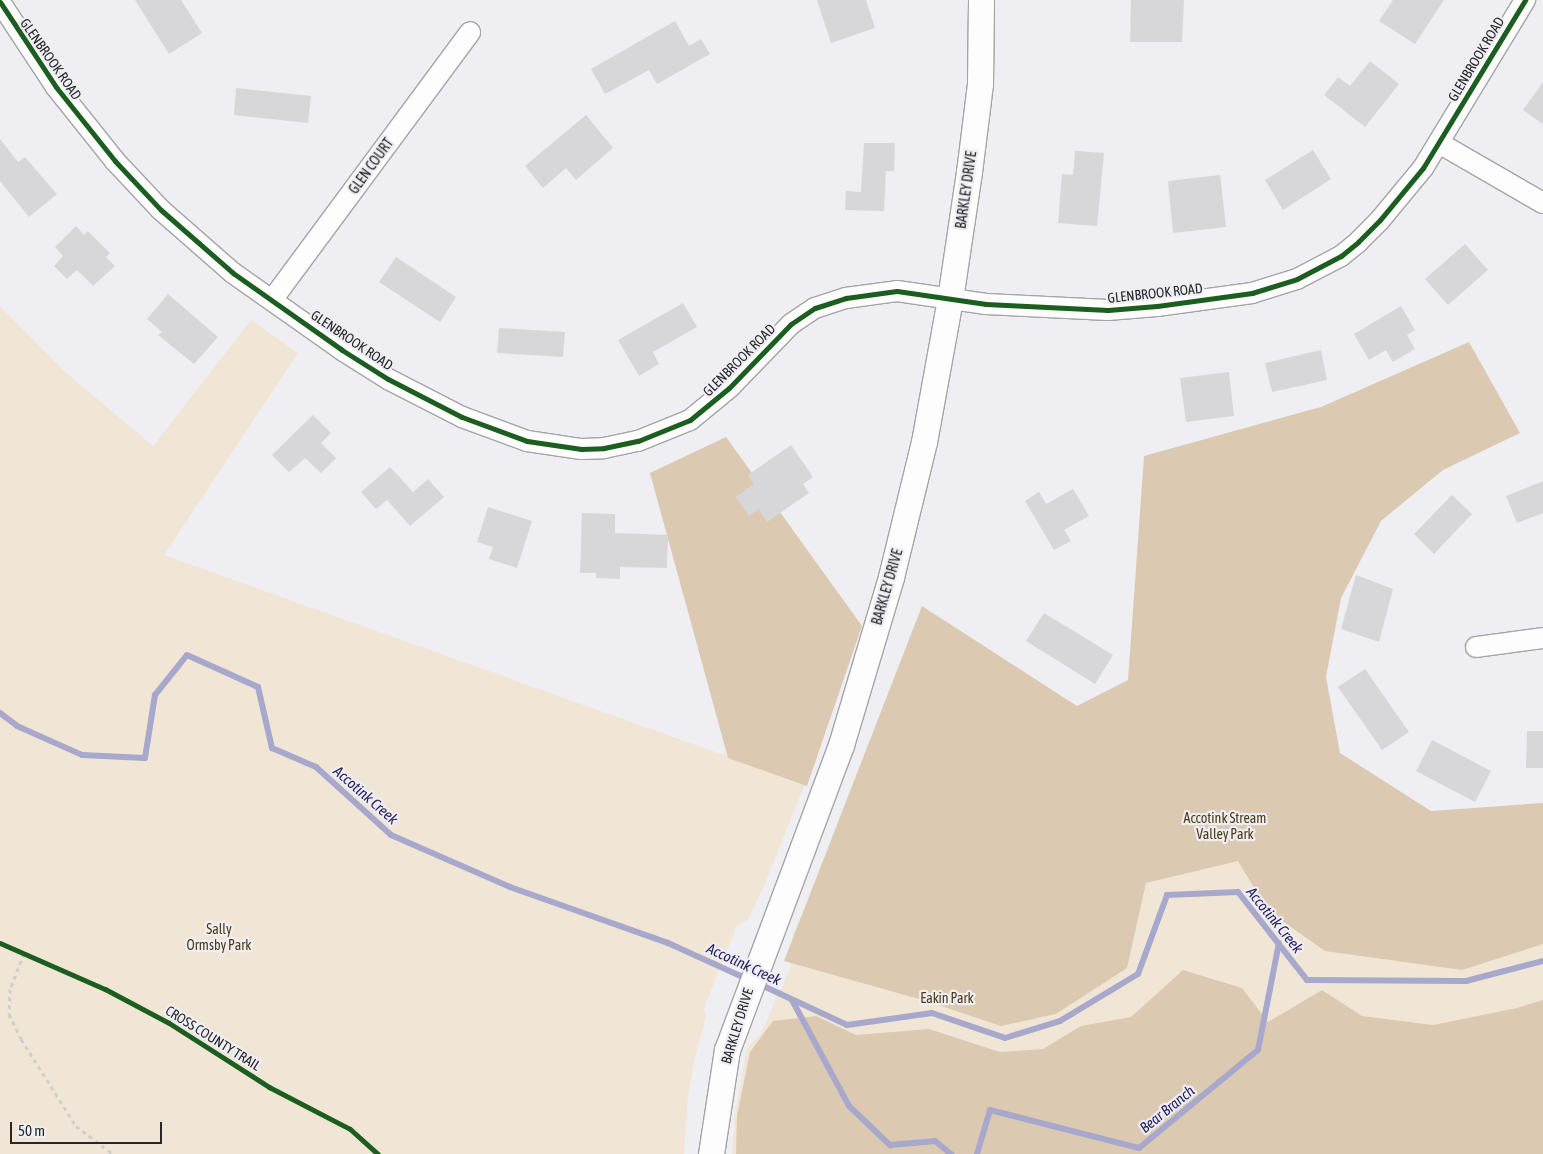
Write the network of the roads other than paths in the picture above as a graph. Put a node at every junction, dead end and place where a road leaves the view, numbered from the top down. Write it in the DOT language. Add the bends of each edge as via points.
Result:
graph roads {
  1 [pos="982,0"];
  2 [pos="1525,0"];
  3 [pos="0,2"];
  4 [pos="470,32"];
  5 [pos="1439,143"];
  6 [pos="1543,203"];
  7 [pos="950,299"];
  8 [pos="272,300"];
  9 [pos="1543,638"];
  10 [pos="1476,647"];
  11 [pos="711,1154"];
  1 -- 7 [label="street, BARKLEY DRIVE" via="980,84"];
  2 -- 5 [label="street, GLENBROOK ROAD"];
  3 -- 8 [label="street, GLENBROOK ROAD" via="56,87 115,161 160,210 206,251"];
  4 -- 8 [label="street, GLEN COURT"];
  5 -- 6 [label="street"];
  5 -- 7 [label="street, GLENBROOK ROAD" via="1423,168 1358,242 1329,263 1279,286 1252,293 1108,310"];
  7 -- 8 [label="street, GLENBROOK ROAD" via="896,291 825,304 791,324 729,388 690,420 638,441 581,449 527,441 462,417 388,379"];
  7 -- 11 [label="street, BARKLEY DRIVE" via="924,442 891,577 841,745 735,1025 726,1059"];
  9 -- 10 [label="street"];
}
